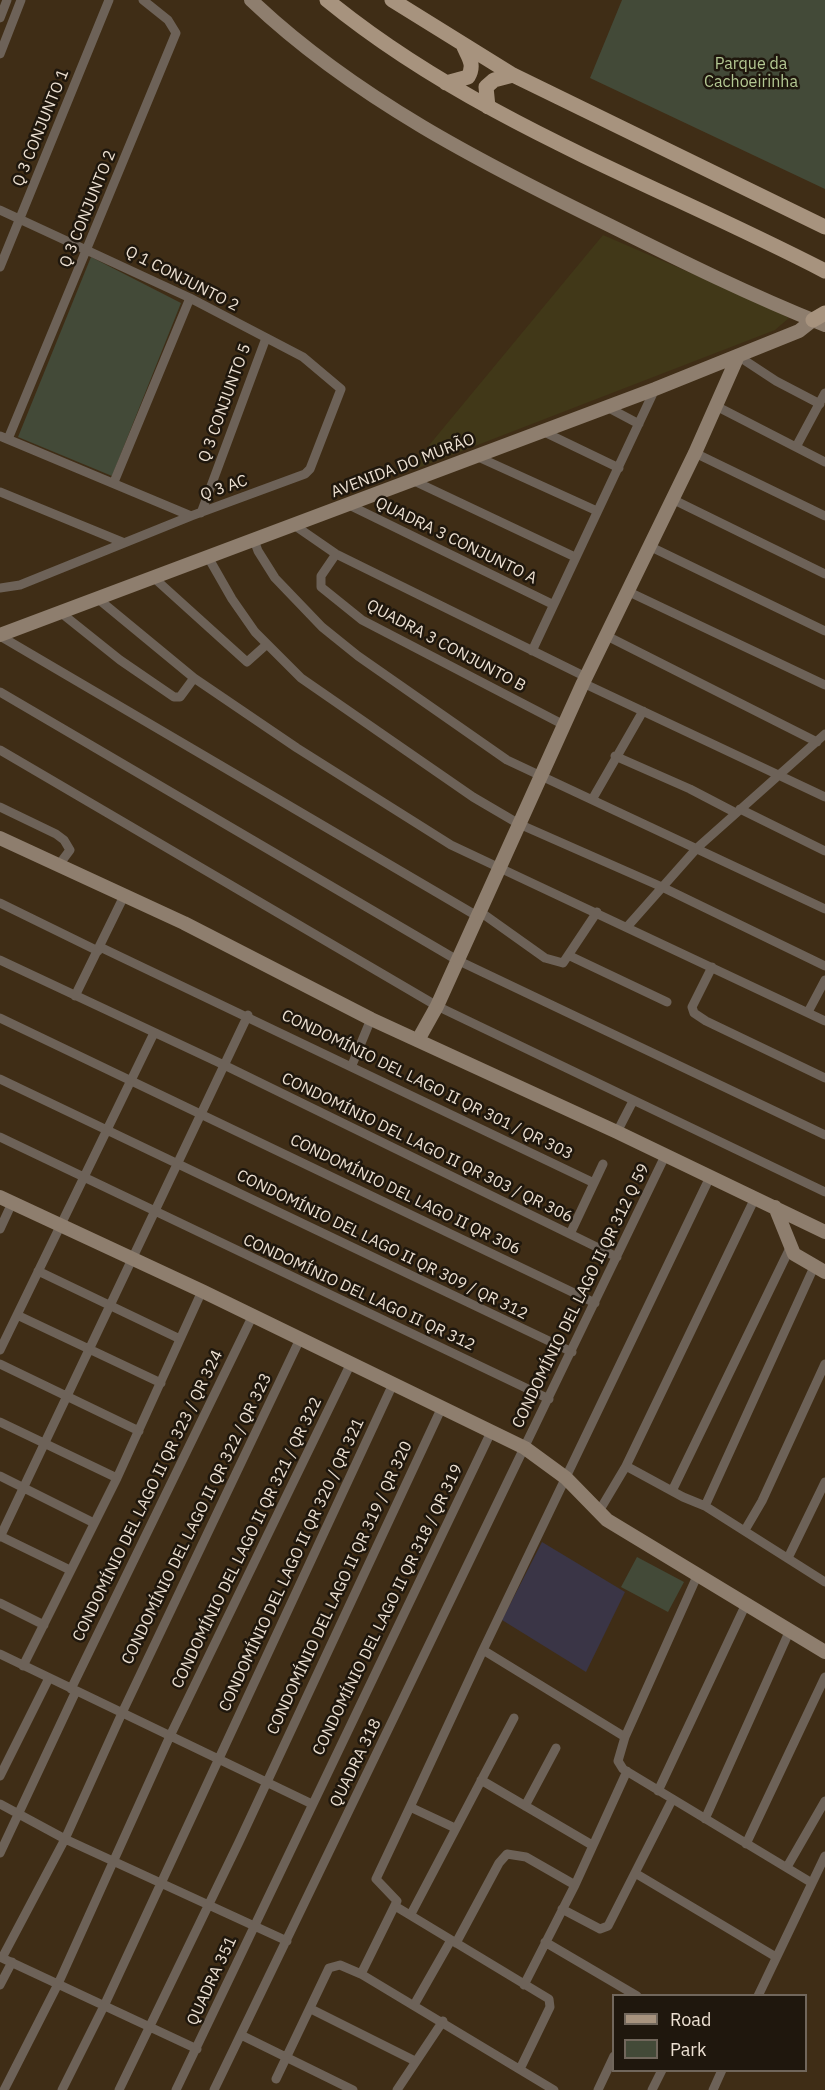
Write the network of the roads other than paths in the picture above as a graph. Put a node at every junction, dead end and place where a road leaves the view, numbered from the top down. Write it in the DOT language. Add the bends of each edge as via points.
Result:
graph roads {
  1 [pos="7,0"];
  2 [pos="21,0"];
  3 [pos="109,0"];
  4 [pos="143,0"];
  5 [pos="250,0"];
  6 [pos="327,0"];
  7 [pos="392,0"];
  8 [pos="0,19"];
  9 [pos="12,25"];
  10 [pos="464,47"];
  11 [pos="0,54"];
  12 [pos="513,75"];
  13 [pos="446,83"];
  14 [pos="488,107"];
  15 [pos="0,210"];
  16 [pos="20,219"];
  17 [pos="825,227"];
  18 [pos="88,249"];
  19 [pos="811,264"];
  20 [pos="0,267"];
  21 [pos="825,271"];
  22 [pos="825,285"];
  23 [pos="190,298"];
  24 [pos="822,316"];
  25 [pos="266,338"];
  26 [pos="738,356"];
  27 [pos="655,389"];
  28 [pos="825,393"];
  29 [pos="820,404"];
  30 [pos="716,406"];
  31 [pos="607,407"];
  32 [pos="639,424"];
  33 [pos="540,430"];
  34 [pos="4,437"];
  35 [pos="796,447"];
  36 [pos="695,453"];
  37 [pos="476,456"];
  38 [pos="825,462"];
  39 [pos="619,468"];
  40 [pos="310,469"];
  41 [pos="412,480"];
  42 [pos="114,482"];
  43 [pos="0,492"];
  44 [pos="672,499"];
  45 [pos="347,504"];
  46 [pos="597,511"];
  47 [pos="201,513"];
  48 [pos="191,516"];
  49 [pos="825,516"];
  50 [pos="294,525"];
  51 [pos="254,540"];
  52 [pos="122,542"];
  53 [pos="649,546"];
  54 [pos="336,554"];
  55 [pos="208,557"];
  56 [pos="575,557"];
  57 [pos="825,574"];
  58 [pos="153,577"];
  59 [pos="0,588"];
  60 [pos="627,591"];
  61 [pos="97,598"];
  62 [pos="552,604"];
  63 [pos="60,612"];
  64 [pos="825,631"];
  65 [pos="0,635"];
  66 [pos="605,635"];
  67 [pos="266,645"];
  68 [pos="532,651"];
  69 [pos="194,678"];
  70 [pos="584,680"];
  71 [pos="825,684"];
  72 [pos="0,692"];
  73 [pos="643,711"];
  74 [pos="564,725"];
  75 [pos="825,734"];
  76 [pos="816,742"];
  77 [pos="0,750"];
  78 [pos="615,756"];
  79 [pos="780,774"];
  80 [pos="541,777"];
  81 [pos="825,797"];
  82 [pos="593,798"];
  83 [pos="0,807"];
  84 [pos="738,811"];
  85 [pos="519,824"];
  86 [pos="0,838"];
  87 [pos="697,848"];
  88 [pos="825,851"];
  89 [pos="58,866"];
  90 [pos="499,868"];
  91 [pos="662,887"];
  92 [pos="124,896"];
  93 [pos="0,903"];
  94 [pos="825,909"];
  95 [pos="597,912"];
  96 [pos="478,914"];
  97 [pos="627,927"];
  98 [pos="99,949"];
  99 [pos="570,956"];
  100 [pos="0,960"];
  101 [pos="457,960"];
  102 [pos="825,966"];
  103 [pos="712,967"];
  104 [pos="825,980"];
  105 [pos="75,996"];
  106 [pos="667,1002"];
  107 [pos="437,1006"];
  108 [pos="808,1012"];
  109 [pos="248,1015"];
  110 [pos="0,1018"];
  111 [pos="371,1019"];
  112 [pos="825,1020"];
  113 [pos="154,1033"];
  114 [pos="418,1040"];
  115 [pos="224,1065"];
  116 [pos="351,1065"];
  117 [pos="825,1078"];
  118 [pos="0,1079"];
  119 [pos="130,1080"];
  120 [pos="633,1101"];
  121 [pos="201,1114"];
  122 [pos="108,1129"];
  123 [pos="617,1132"];
  124 [pos="825,1135"];
  125 [pos="0,1137"];
  126 [pos="665,1156"];
  127 [pos="179,1164"];
  128 [pos="603,1164"];
  129 [pos="84,1177"];
  130 [pos="710,1177"];
  131 [pos="594,1183"];
  132 [pos="825,1192"];
  133 [pos="755,1198"];
  134 [pos="6,1200"];
  135 [pos="775,1207"];
  136 [pos="156,1213"];
  137 [pos="807,1223"];
  138 [pos="60,1225"];
  139 [pos="0,1229"];
  140 [pos="825,1233"];
  141 [pos="570,1234"];
  142 [pos="788,1242"];
  143 [pos="617,1257"];
  144 [pos="133,1260"];
  145 [pos="820,1270"];
  146 [pos="38,1271"];
  147 [pos="202,1291"];
  148 [pos="595,1303"];
  149 [pos="112,1305"];
  150 [pos="17,1315"];
  151 [pos="253,1316"];
  152 [pos="180,1339"];
  153 [pos="300,1339"];
  154 [pos="0,1350"];
  155 [pos="90,1350"];
  156 [pos="572,1352"];
  157 [pos="351,1363"];
  158 [pos="0,1364"];
  159 [pos="825,1364"];
  160 [pos="161,1383"];
  161 [pos="393,1384"];
  162 [pos="67,1398"];
  163 [pos="549,1400"];
  164 [pos="442,1407"];
  165 [pos="0,1422"];
  166 [pos="492,1430"];
  167 [pos="140,1431"];
  168 [pos="45,1442"];
  169 [pos="525,1448"];
  170 [pos="626,1466"];
  171 [pos="0,1476"];
  172 [pos="117,1478"];
  173 [pos="566,1478"];
  174 [pos="825,1482"];
  175 [pos="24,1489"];
  176 [pos="672,1491"];
  177 [pos="705,1506"];
  178 [pos="598,1513"];
  179 [pos="94,1523"];
  180 [pos="745,1530"];
  181 [pos="1,1534"];
  182 [pos="788,1558"];
  183 [pos="70,1570"];
  184 [pos="698,1574"];
  185 [pos="825,1582"];
  186 [pos="0,1603"];
  187 [pos="746,1604"];
  188 [pos="44,1625"];
  189 [pos="790,1630"];
  190 [pos="483,1650"];
  191 [pos="825,1652"];
  192 [pos="1,1657"];
  193 [pos="23,1666"];
  194 [pos="825,1677"];
  195 [pos="49,1678"];
  196 [pos="74,1690"];
  197 [pos="122,1713"];
  198 [pos="514,1718"];
  199 [pos="170,1736"];
  200 [pos="625,1737"];
  201 [pos="556,1748"];
  202 [pos="219,1759"];
  203 [pos="627,1771"];
  204 [pos="0,1776"];
  205 [pos="481,1780"];
  206 [pos="266,1782"];
  207 [pos="658,1791"];
  208 [pos="672,1800"];
  209 [pos="825,1801"];
  210 [pos="0,1804"];
  211 [pos="312,1804"];
  212 [pos="525,1806"];
  213 [pos="410,1807"];
  214 [pos="19,1815"];
  215 [pos="705,1819"];
  216 [pos="455,1828"];
  217 [pos="65,1839"];
  218 [pos="746,1844"];
  219 [pos="592,1845"];
  220 [pos="0,1853"];
  221 [pos="825,1856"];
  222 [pos="112,1860"];
  223 [pos="787,1867"];
  224 [pos="635,1873"];
  225 [pos="161,1882"];
  226 [pos="812,1883"];
  227 [pos="575,1885"];
  228 [pos="209,1904"];
  229 [pos="395,1906"];
  230 [pos="562,1909"];
  231 [pos="411,1914"];
  232 [pos="254,1926"];
  233 [pos="287,1941"];
  234 [pos="454,1942"];
  235 [pos="545,1942"];
  236 [pos="1,1957"];
  237 [pos="776,1957"];
  238 [pos="12,1962"];
  239 [pos="361,1974"];
  240 [pos="57,1984"];
  241 [pos="524,1984"];
  242 [pos="0,1986"];
  243 [pos="636,1994"];
  244 [pos="758,1994"];
  245 [pos="414,2005"];
  246 [pos="104,2006"];
  247 [pos="311,2009"];
  248 [pos="443,2021"];
  249 [pos="151,2027"];
  250 [pos="241,2035"];
  251 [pos="197,2049"];
  252 [pos="287,2058"];
  253 [pos="612,2060"];
  254 [pos="415,2061"];
  255 [pos="520,2069"];
  256 [pos="661,2072"];
  257 [pos="721,2072"];
  258 [pos="276,2079"];
  259 [pos="4,2090"];
  260 [pos="62,2090"];
  261 [pos="119,2090"];
  262 [pos="176,2090"];
  263 [pos="213,2090"];
  264 [pos="353,2090"];
  265 [pos="397,2090"];
  266 [pos="554,2090"];
  267 [pos="598,2090"];
  268 [pos="652,2090"];
  269 [pos="713,2090"];
  1 -- 8 [label="street"];
  2 -- 9 [label="street"];
  3 -- 16 [label="street, Q 3 CONJUNTO 1"];
  4 -- 18 [label="street, Q 3 CONJUNTO 2" via="168,20 176,33"];
  5 -- 24 [label="street" via="320,59 444,141 683,261"];
  6 -- 13 [label="main road"];
  7 -- 10 [label="main road"];
  8 -- 9 [label="street"];
  9 -- 11 [label="street"];
  10 -- 12 [label="main road"];
  10 -- 13 [label="main road" via="472,64 468,77"];
  12 -- 14 [label="main road" via="494,80 486,87"];
  12 -- 17 [label="main road"];
  13 -- 14 [label="main road"];
  14 -- 19 [label="main road"];
  15 -- 16 [label="street, Q 1 CONJUNTO 2"];
  16 -- 18 [label="street, Q 1 CONJUNTO 2"];
  16 -- 20 [label="street, Q 3 CONJUNTO 1"];
  18 -- 23 [label="street, Q 1 CONJUNTO 2"];
  18 -- 34 [label="street, Q 3 CONJUNTO 2"];
  19 -- 21 [label="main road"];
  19 -- 22 [label="main road"];
  23 -- 25 [label="street, Q 1 CONJUNTO 2"];
  23 -- 42 [label="street"];
  24 -- 26 [label="street, AVENIDA DO MURÃO" via="799,331"];
  25 -- 40 [label="street, Q 1 CONJUNTO 2" via="303,357 341,389"];
  25 -- 47 [label="street, Q 3 CONJUNTO 5"];
  26 -- 27 [label="street, AVENIDA DO MURÃO"];
  26 -- 29 [label="street"];
  26 -- 30 [label="street"];
  27 -- 31 [label="street, AVENIDA DO MURÃO"];
  27 -- 32 [label="street"];
  28 -- 29 [label="street"];
  29 -- 35 [label="street"];
  30 -- 35 [label="street"];
  30 -- 36 [label="street"];
  31 -- 32 [label="street"];
  31 -- 33 [label="street, AVENIDA DO MURÃO"];
  32 -- 39 [label="street"];
  33 -- 37 [label="street, AVENIDA DO MURÃO"];
  33 -- 39 [label="street"];
  34 -- 42 [label="street, Q 3 AC"];
  35 -- 38 [label="street"];
  36 -- 44 [label="street"];
  36 -- 49 [label="street"];
  37 -- 41 [label="street, AVENIDA DO MURÃO"];
  37 -- 46 [label="street"];
  39 -- 46 [label="street"];
  40 -- 47 [label="street, Q 3 AC" via="285,483"];
  41 -- 45 [label="street, AVENIDA DO MURÃO"];
  41 -- 56 [label="street"];
  42 -- 48 [label="street, Q 3 AC"];
  43 -- 52 [label="street"];
  44 -- 53 [label="street"];
  44 -- 57 [label="street"];
  45 -- 50 [label="street, AVENIDA DO MURÃO"];
  45 -- 62 [label="street, QUADRA 3 CONJUNTO A"];
  46 -- 56 [label="street"];
  47 -- 48 [label="street, Q 3 AC"];
  48 -- 52 [label="street"];
  50 -- 51 [label="street, AVENIDA DO MURÃO"];
  50 -- 54 [label="street"];
  51 -- 55 [label="street, AVENIDA DO MURÃO"];
  51 -- 80 [label="street" via="267,567 292,597 340,642 507,760"];
  52 -- 59 [label="street" via="20,585"];
  53 -- 60 [label="street"];
  53 -- 64 [label="street"];
  54 -- 68 [label="street"];
  54 -- 74 [label="street, QUADRA 3 CONJUNTO B" via="321,576 321,587 362,620"];
  55 -- 58 [label="street, AVENIDA DO MURÃO"];
  55 -- 67 [label="street" via="237,608"];
  56 -- 62 [label="street"];
  58 -- 61 [label="street, AVENIDA DO MURÃO"];
  58 -- 67 [label="street" via="247,662"];
  60 -- 66 [label="street"];
  60 -- 71 [label="street"];
  61 -- 63 [label="street, AVENIDA DO MURÃO"];
  61 -- 69 [label="street"];
  62 -- 68 [label="street"];
  63 -- 65 [label="street, AVENIDA DO MURÃO"];
  63 -- 69 [label="street" via="174,697 180,697"];
  65 -- 96 [label="street"];
  66 -- 70 [label="street"];
  66 -- 76 [label="street"];
  67 -- 85 [label="street" via="327,697"];
  68 -- 70 [label="street"];
  69 -- 90 [label="street" via="372,796"];
  70 -- 73 [label="street"];
  70 -- 74 [label="street"];
  72 -- 101 [label="street"];
  73 -- 78 [label="street"];
  73 -- 79 [label="street"];
  74 -- 80 [label="street"];
  75 -- 76 [label="street"];
  76 -- 79 [label="street"];
  77 -- 107 [label="street"];
  78 -- 82 [label="street"];
  78 -- 84 [label="street"];
  79 -- 81 [label="street"];
  79 -- 84 [label="street"];
  80 -- 82 [label="street"];
  80 -- 85 [label="street"];
  82 -- 87 [label="street"];
  83 -- 89 [label="street" via="64,840 70,850"];
  84 -- 87 [label="street"];
  84 -- 88 [label="street"];
  85 -- 90 [label="street"];
  85 -- 91 [label="street"];
  86 -- 89 [label="street"];
  87 -- 91 [label="street"];
  87 -- 94 [label="street"];
  89 -- 92 [label="street"];
  90 -- 95 [label="street"];
  90 -- 96 [label="street"];
  91 -- 97 [label="street"];
  91 -- 102 [label="street"];
  92 -- 98 [label="street"];
  92 -- 111 [label="street"];
  93 -- 98 [label="street, CONDOMÍNIO DEL LAGO II QR 301 / QR 303"];
  95 -- 97 [label="street"];
  95 -- 99 [label="street"];
  96 -- 99 [label="street" via="555,963 563,963"];
  96 -- 101 [label="street"];
  97 -- 103 [label="street"];
  98 -- 105 [label="street"];
  98 -- 109 [label="street, CONDOMÍNIO DEL LAGO II QR 301 / QR 303"];
  99 -- 106 [label="street"];
  100 -- 105 [label="street, CONDOMÍNIO DEL LAGO II QR 303 / QR 306"];
  101 -- 107 [label="street"];
  101 -- 124 [label="street"];
  103 -- 108 [label="street"];
  103 -- 117 [label="street" via="692,1007 694,1013"];
  104 -- 108 [label="street"];
  105 -- 113 [label="street, CONDOMÍNIO DEL LAGO II QR 303 / QR 306"];
  107 -- 114 [label="street"];
  107 -- 120 [label="street"];
  108 -- 112 [label="street"];
  109 -- 115 [label="street"];
  109 -- 116 [label="street, CONDOMÍNIO DEL LAGO II QR 301 / QR 303"];
  110 -- 119 [label="street, CONDOMÍNIO DEL LAGO II QR 306"];
  111 -- 114 [label="street"];
  111 -- 116 [label="street"];
  113 -- 115 [label="street, CONDOMÍNIO DEL LAGO II QR 303 / QR 306"];
  113 -- 119 [label="street"];
  114 -- 123 [label="street"];
  115 -- 121 [label="street"];
  115 -- 141 [label="street, CONDOMÍNIO DEL LAGO II QR 303 / QR 306"];
  116 -- 131 [label="street, CONDOMÍNIO DEL LAGO II QR 301 / QR 303"];
  118 -- 122 [label="street, CONDOMÍNIO DEL LAGO II QR 309 / QR 312"];
  119 -- 121 [label="street, CONDOMÍNIO DEL LAGO II QR 306"];
  119 -- 122 [label="street"];
  120 -- 123 [label="street"];
  120 -- 132 [label="street"];
  121 -- 127 [label="street"];
  121 -- 148 [label="street, CONDOMÍNIO DEL LAGO II QR 306"];
  122 -- 127 [label="street, CONDOMÍNIO DEL LAGO II QR 309 / QR 312"];
  122 -- 129 [label="street"];
  123 -- 126 [label="street"];
  125 -- 129 [label="street, CONDOMÍNIO DEL LAGO II QR 312"];
  126 -- 130 [label="street"];
  126 -- 143 [label="street, CONDOMÍNIO DEL LAGO II QR 312 Q 59"];
  127 -- 136 [label="street"];
  127 -- 156 [label="street, CONDOMÍNIO DEL LAGO II QR 309 / QR 312"];
  128 -- 131 [label="street"];
  129 -- 136 [label="street, CONDOMÍNIO DEL LAGO II QR 312"];
  129 -- 138 [label="street"];
  130 -- 133 [label="street"];
  130 -- 173 [label="street"];
  131 -- 141 [label="street"];
  133 -- 135 [label="street"];
  133 -- 170 [label="street"];
  134 -- 138 [label="street"];
  134 -- 139 [label="street"];
  135 -- 137 [label="street"];
  135 -- 142 [label="street"];
  136 -- 144 [label="street"];
  136 -- 163 [label="street, CONDOMÍNIO DEL LAGO II QR 312"];
  137 -- 140 [label="street"];
  137 -- 142 [label="street" via="793,1227"];
  138 -- 144 [label="street"];
  138 -- 146 [label="street"];
  141 -- 143 [label="street, CONDOMÍNIO DEL LAGO II QR 303 / QR 306"];
  142 -- 145 [label="street" via="799,1258"];
  142 -- 176 [label="street"];
  143 -- 148 [label="street, CONDOMÍNIO DEL LAGO II QR 312 Q 59"];
  144 -- 147 [label="street"];
  144 -- 149 [label="street"];
  145 -- 177 [label="street"];
  146 -- 149 [label="street"];
  146 -- 150 [label="street"];
  147 -- 151 [label="street"];
  147 -- 152 [label="street"];
  148 -- 156 [label="street, CONDOMÍNIO DEL LAGO II QR 312 Q 59"];
  149 -- 152 [label="street"];
  149 -- 155 [label="street"];
  150 -- 154 [label="street"];
  150 -- 155 [label="street"];
  151 -- 153 [label="street"];
  151 -- 196 [label="street, CONDOMÍNIO DEL LAGO II QR 323 / QR 324"];
  152 -- 160 [label="street"];
  153 -- 157 [label="street"];
  153 -- 197 [label="street, CONDOMÍNIO DEL LAGO II QR 322 / QR 323"];
  155 -- 160 [label="street"];
  155 -- 162 [label="street"];
  156 -- 163 [label="street, CONDOMÍNIO DEL LAGO II QR 312 Q 59"];
  157 -- 161 [label="street"];
  157 -- 199 [label="street, CONDOMÍNIO DEL LAGO II QR 321 / QR 322"];
  158 -- 162 [label="street"];
  159 -- 180 [label="street"];
  160 -- 167 [label="street"];
  161 -- 164 [label="street"];
  161 -- 202 [label="street, CONDOMÍNIO DEL LAGO II QR 320 / QR 321"];
  162 -- 167 [label="street"];
  162 -- 168 [label="street"];
  163 -- 169 [label="street, CONDOMÍNIO DEL LAGO II QR 312 Q 59"];
  164 -- 166 [label="street"];
  164 -- 206 [label="street, CONDOMÍNIO DEL LAGO II QR 319 / QR 320"];
  165 -- 168 [label="street"];
  166 -- 169 [label="street"];
  166 -- 211 [label="street, CONDOMÍNIO DEL LAGO II QR 318 / QR 319"];
  167 -- 172 [label="street"];
  168 -- 172 [label="street"];
  168 -- 175 [label="street"];
  169 -- 173 [label="street"];
  169 -- 233 [label="street, QUADRA 318"];
  170 -- 176 [label="street"];
  170 -- 178 [label="street"];
  171 -- 175 [label="street"];
  172 -- 179 [label="street"];
  173 -- 178 [label="street"];
  173 -- 190 [label="street"];
  174 -- 182 [label="street"];
  175 -- 179 [label="street"];
  175 -- 181 [label="street"];
  176 -- 177 [label="street"];
  177 -- 180 [label="street"];
  178 -- 184 [label="street"];
  179 -- 183 [label="street"];
  180 -- 182 [label="street"];
  181 -- 183 [label="street"];
  182 -- 185 [label="street"];
  183 -- 188 [label="street"];
  184 -- 187 [label="street"];
  184 -- 200 [label="street"];
  186 -- 188 [label="street"];
  187 -- 189 [label="street"];
  187 -- 207 [label="street"];
  188 -- 193 [label="street"];
  189 -- 191 [label="street"];
  189 -- 215 [label="street"];
  190 -- 200 [label="street"];
  190 -- 213 [label="street"];
  192 -- 193 [label="street"];
  193 -- 195 [label="street"];
  194 -- 218 [label="street"];
  195 -- 196 [label="street"];
  195 -- 204 [label="street"];
  196 -- 197 [label="street"];
  196 -- 214 [label="street, CONDOMÍNIO DEL LAGO II QR 323 / QR 324"];
  197 -- 199 [label="street"];
  197 -- 217 [label="street, CONDOMÍNIO DEL LAGO II QR 322 / QR 323"];
  198 -- 205 [label="street"];
  199 -- 202 [label="street"];
  199 -- 222 [label="street, CONDOMÍNIO DEL LAGO II QR 321 / QR 322"];
  200 -- 203 [label="street" via="618,1761"];
  201 -- 212 [label="street"];
  202 -- 206 [label="street"];
  202 -- 225 [label="street, CONDOMÍNIO DEL LAGO II QR 320 / QR 321"];
  203 -- 207 [label="street"];
  203 -- 219 [label="street"];
  205 -- 212 [label="street"];
  205 -- 216 [label="street"];
  206 -- 211 [label="street"];
  206 -- 228 [label="street, CONDOMÍNIO DEL LAGO II QR 319 / QR 320"];
  207 -- 208 [label="street"];
  208 -- 215 [label="street"];
  208 -- 224 [label="street"];
  209 -- 223 [label="street"];
  210 -- 214 [label="street"];
  211 -- 232 [label="street, CONDOMÍNIO DEL LAGO II QR 318 / QR 319"];
  212 -- 219 [label="street"];
  213 -- 216 [label="street"];
  213 -- 229 [label="street" via="376,1879 396,1897"];
  214 -- 217 [label="street"];
  214 -- 220 [label="street, CONDOMÍNIO DEL LAGO II QR 323 / QR 324"];
  215 -- 218 [label="street"];
  216 -- 231 [label="street"];
  217 -- 222 [label="street"];
  217 -- 236 [label="street, CONDOMÍNIO DEL LAGO II QR 322 / QR 323"];
  218 -- 223 [label="street"];
  219 -- 227 [label="street"];
  221 -- 226 [label="street"];
  222 -- 225 [label="street"];
  222 -- 240 [label="street, CONDOMÍNIO DEL LAGO II QR 321 / QR 322"];
  223 -- 226 [label="street"];
  224 -- 230 [label="street" via="611,1922 603,1929"];
  224 -- 237 [label="street"];
  225 -- 228 [label="street"];
  225 -- 246 [label="street, CONDOMÍNIO DEL LAGO II QR 320 / QR 321"];
  226 -- 237 [label="street"];
  227 -- 230 [label="street"];
  227 -- 234 [label="street" via="526,1857 507,1854"];
  228 -- 232 [label="street"];
  228 -- 249 [label="street, CONDOMÍNIO DEL LAGO II QR 319 / QR 320"];
  229 -- 231 [label="street"];
  229 -- 239 [label="street"];
  230 -- 235 [label="street"];
  231 -- 234 [label="street"];
  232 -- 233 [label="street"];
  232 -- 251 [label="street, QUADRA 351"];
  233 -- 250 [label="street, QUADRA 318"];
  234 -- 241 [label="street"];
  234 -- 245 [label="street"];
  235 -- 241 [label="street"];
  235 -- 243 [label="street"];
  236 -- 238 [label="street"];
  237 -- 244 [label="street"];
  238 -- 240 [label="street"];
  238 -- 242 [label="street"];
  239 -- 245 [label="street"];
  239 -- 247 [label="street" via="340,1965 329,1968"];
  240 -- 246 [label="street"];
  240 -- 259 [label="street, CONDOMÍNIO DEL LAGO II QR 321 / QR 322"];
  241 -- 255 [label="street" via="551,2001"];
  245 -- 248 [label="street"];
  246 -- 249 [label="street"];
  246 -- 260 [label="street, CONDOMÍNIO DEL LAGO II QR 320 / QR 321"];
  247 -- 252 [label="street"];
  247 -- 254 [label="street"];
  248 -- 254 [label="street"];
  248 -- 255 [label="street"];
  249 -- 251 [label="street"];
  249 -- 261 [label="street, CONDOMÍNIO DEL LAGO II QR 319 / QR 320"];
  250 -- 252 [label="street"];
  250 -- 263 [label="street, QUADRA 318"];
  251 -- 262 [label="street, QUADRA 351"];
  252 -- 258 [label="street"];
  252 -- 264 [label="street"];
  253 -- 267 [label="street"];
  254 -- 265 [label="street"];
  255 -- 266 [label="street"];
  256 -- 268 [label="street"];
  257 -- 269 [label="street"];
}
